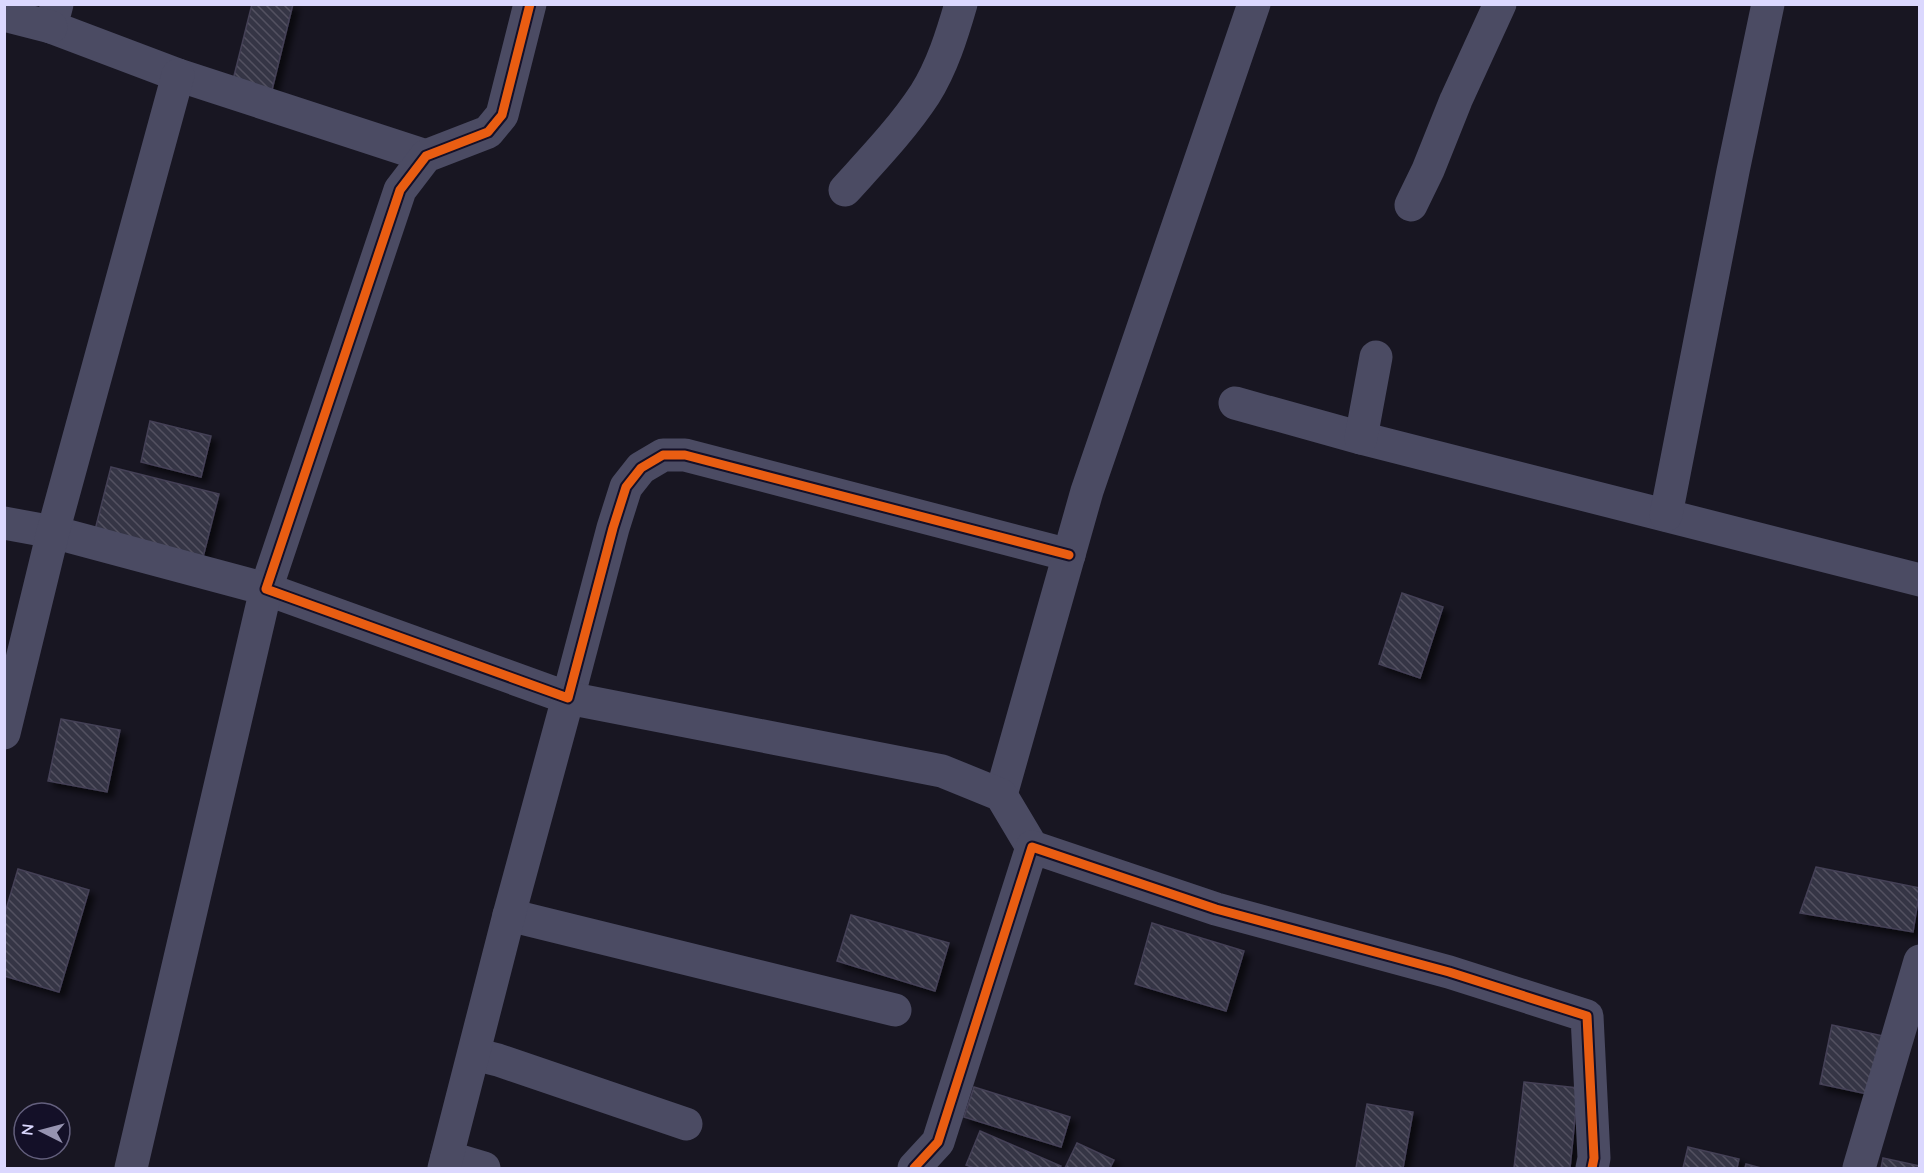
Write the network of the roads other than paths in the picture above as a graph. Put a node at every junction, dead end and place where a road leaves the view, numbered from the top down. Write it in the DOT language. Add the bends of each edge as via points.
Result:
graph roads {
  1 [pos="530,4"];
  2 [pos="962,4"];
  3 [pos="1254,4"];
  4 [pos="1500,4"];
  5 [pos="1768,4"];
  6 [pos="4,15"];
  7 [pos="54,16"];
  8 [pos="178,75"];
  9 [pos="426,156"];
  10 [pos="845,190"];
  11 [pos="1411,205"];
  12 [pos="1376,357"];
  13 [pos="1235,403"];
  14 [pos="1361,438"];
  15 [pos="1666,515"];
  16 [pos="4,523"];
  17 [pos="53,532"];
  18 [pos="1069,555"];
  19 [pos="1920,580"];
  20 [pos="266,589"];
  21 [pos="568,698"];
  22 [pos="5,732"];
  23 [pos="1001,795"];
  24 [pos="1032,847"];
  25 [pos="509,915"];
  26 [pos="1920,961"];
  27 [pos="895,1010"];
  28 [pos="474,1054"];
  29 [pos="686,1124"];
  30 [pos="446,1163"];
  31 [pos="131,1168"];
  32 [pos="484,1168"];
  33 [pos="914,1168"];
  34 [pos="1593,1168"];
  35 [pos="1859,1168"];
  1 -- 9 [label="street" via="502,115 488,132"];
  2 -- 10 [label="street" via="949,45 926,93"];
  3 -- 18 [label="street" via="1087,491"];
  4 -- 11 [label="street"];
  5 -- 15 [label="street"];
  6 -- 7 [label="street"];
  7 -- 8 [label="street"];
  8 -- 9 [label="street"];
  8 -- 17 [label="street"];
  9 -- 20 [label="street" via="400,190"];
  12 -- 14 [label="street"];
  13 -- 14 [label="street"];
  14 -- 15 [label="street"];
  15 -- 19 [label="street"];
  16 -- 17 [label="street"];
  17 -- 20 [label="street"];
  17 -- 22 [label="street"];
  18 -- 21 [label="street" via="685,455 663,455 641,468 626,487"];
  18 -- 23 [label="street"];
  20 -- 21 [label="street"];
  20 -- 31 [label="street"];
  21 -- 23 [label="street" via="942,771"];
  21 -- 25 [label="street"];
  23 -- 24 [label="street"];
  24 -- 33 [label="street" via="938,1142"];
  24 -- 34 [label="street" via="1216,909 1449,972 1587,1016"];
  25 -- 27 [label="street"];
  25 -- 28 [label="street"];
  26 -- 35 [label="street"];
  28 -- 29 [label="street"];
  28 -- 30 [label="street"];
  30 -- 32 [label="street"];
}
